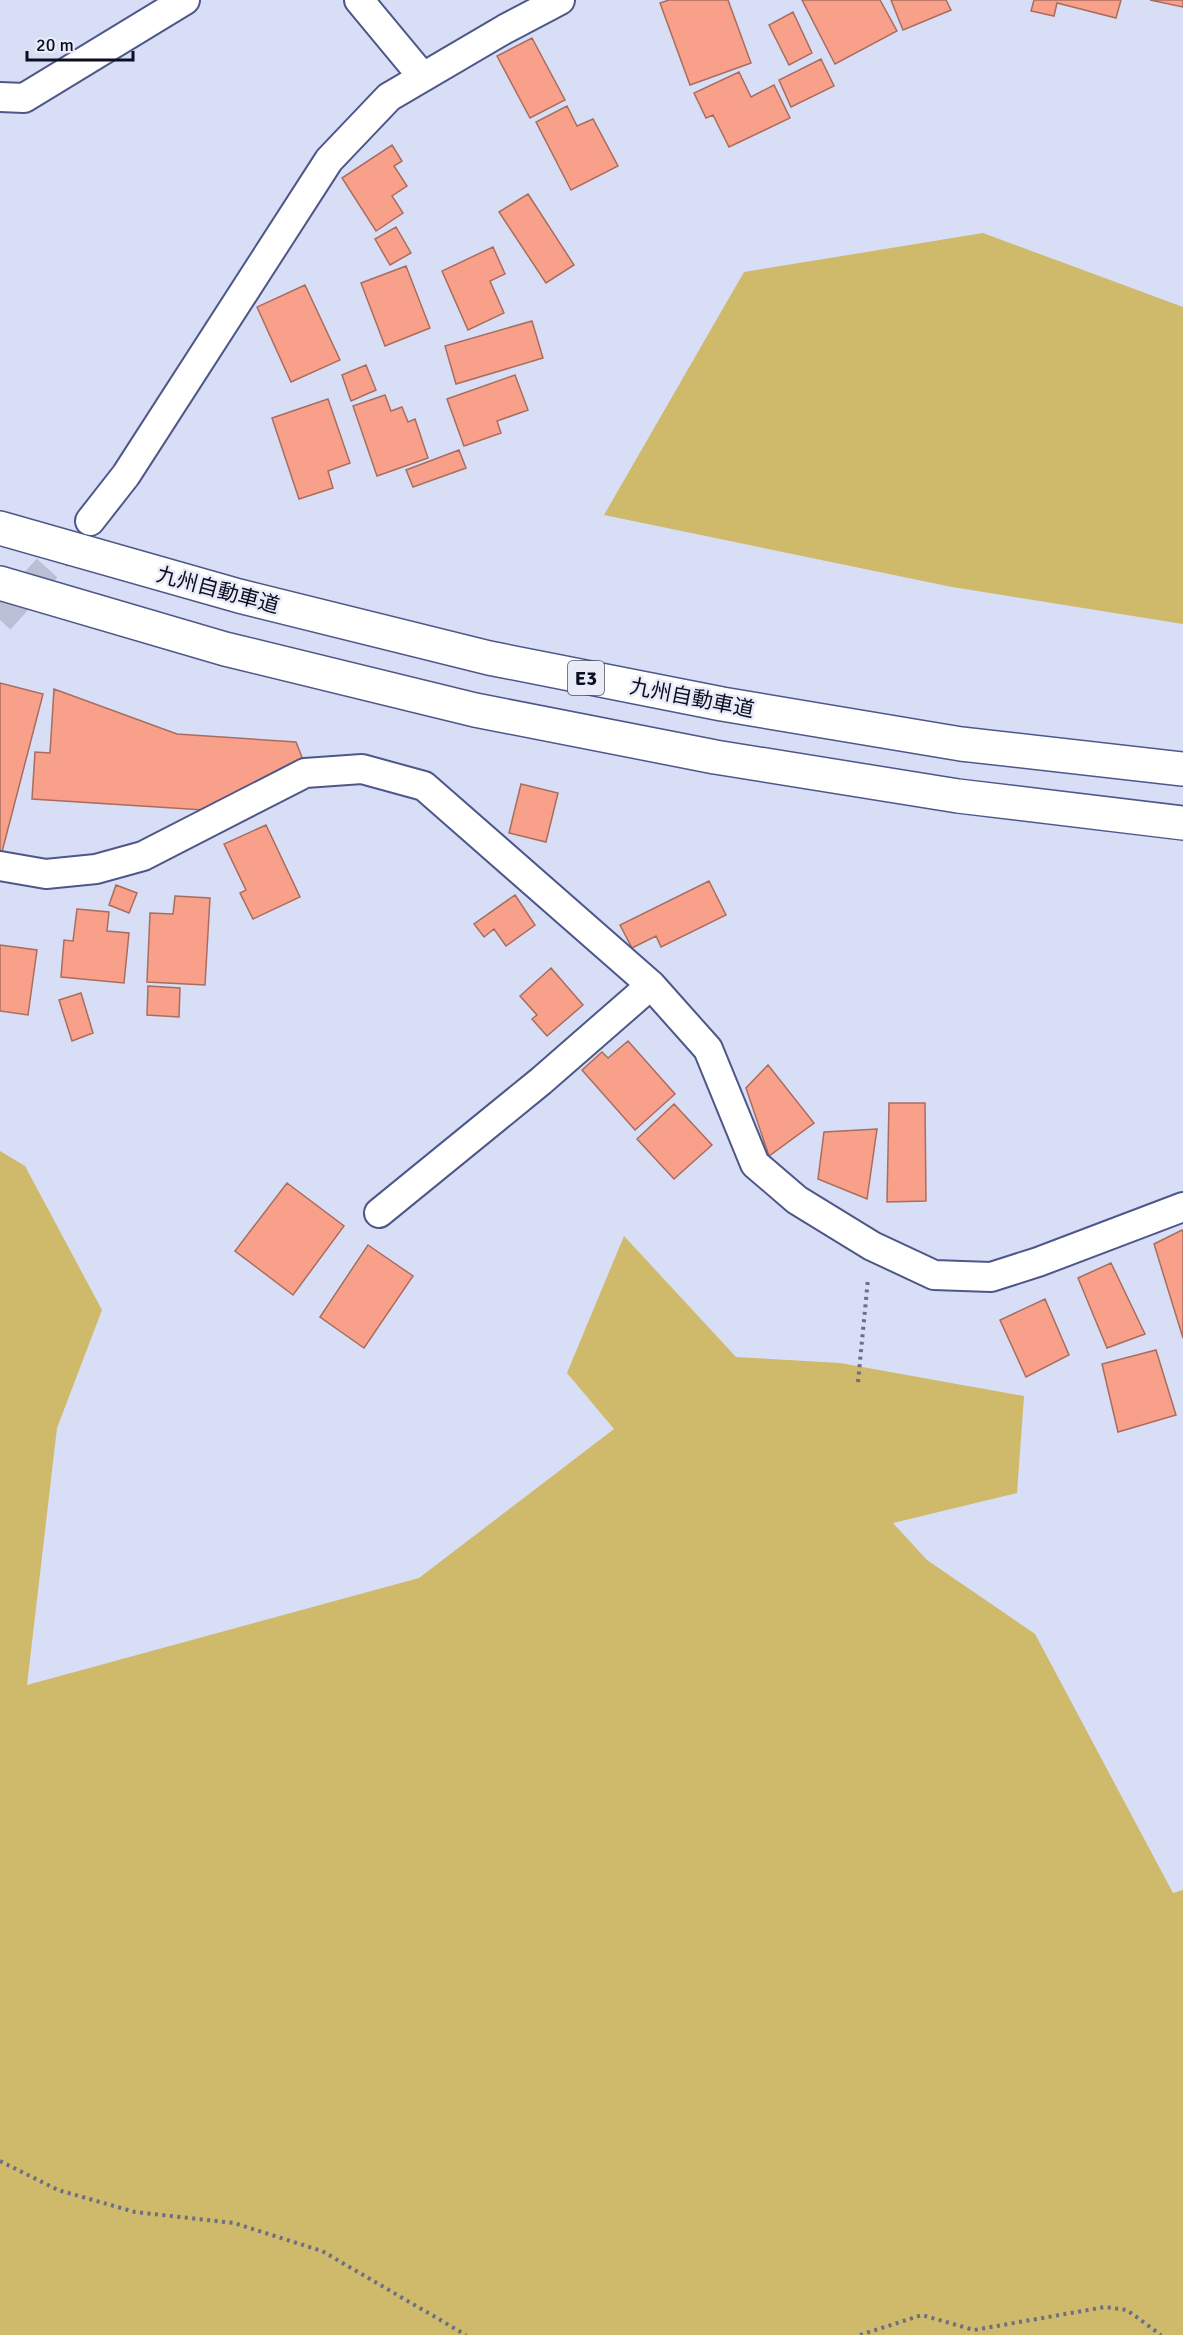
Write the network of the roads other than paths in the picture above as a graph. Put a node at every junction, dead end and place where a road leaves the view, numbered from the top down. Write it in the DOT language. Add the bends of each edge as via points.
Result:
graph roads {
  1 [pos="185,0"];
  2 [pos="359,0"];
  3 [pos="560,0"];
  4 [pos="422,76"];
  5 [pos="0,97"];
  6 [pos="90,521"];
  7 [pos="0,528"];
  8 [pos="0,583"];
  9 [pos="1183,769"];
  10 [pos="1183,823"];
  11 [pos="0,866"];
  12 [pos="651,985"];
  13 [pos="1183,1207"];
  14 [pos="379,1213"];
  1 -- 5 [label="street" via="24,98"];
  2 -- 4 [label="street"];
  3 -- 4 [label="street"];
  4 -- 6 [label="street" via="389,97 329,160 126,475"];
  7 -- 9 [label="highway, 九州自動車道 / E3" via="239,596 489,658 722,704 961,744"];
  8 -- 10 [label="highway" via="225,649 475,710 715,757 947,794"];
  11 -- 12 [label="street" via="46,874 96,870 142,856 306,773 362,769 424,786"];
  12 -- 13 [label="street" via="708,1049 755,1164 797,1200 872,1246 934,1275 991,1276"];
  12 -- 14 [label="street"];
}
